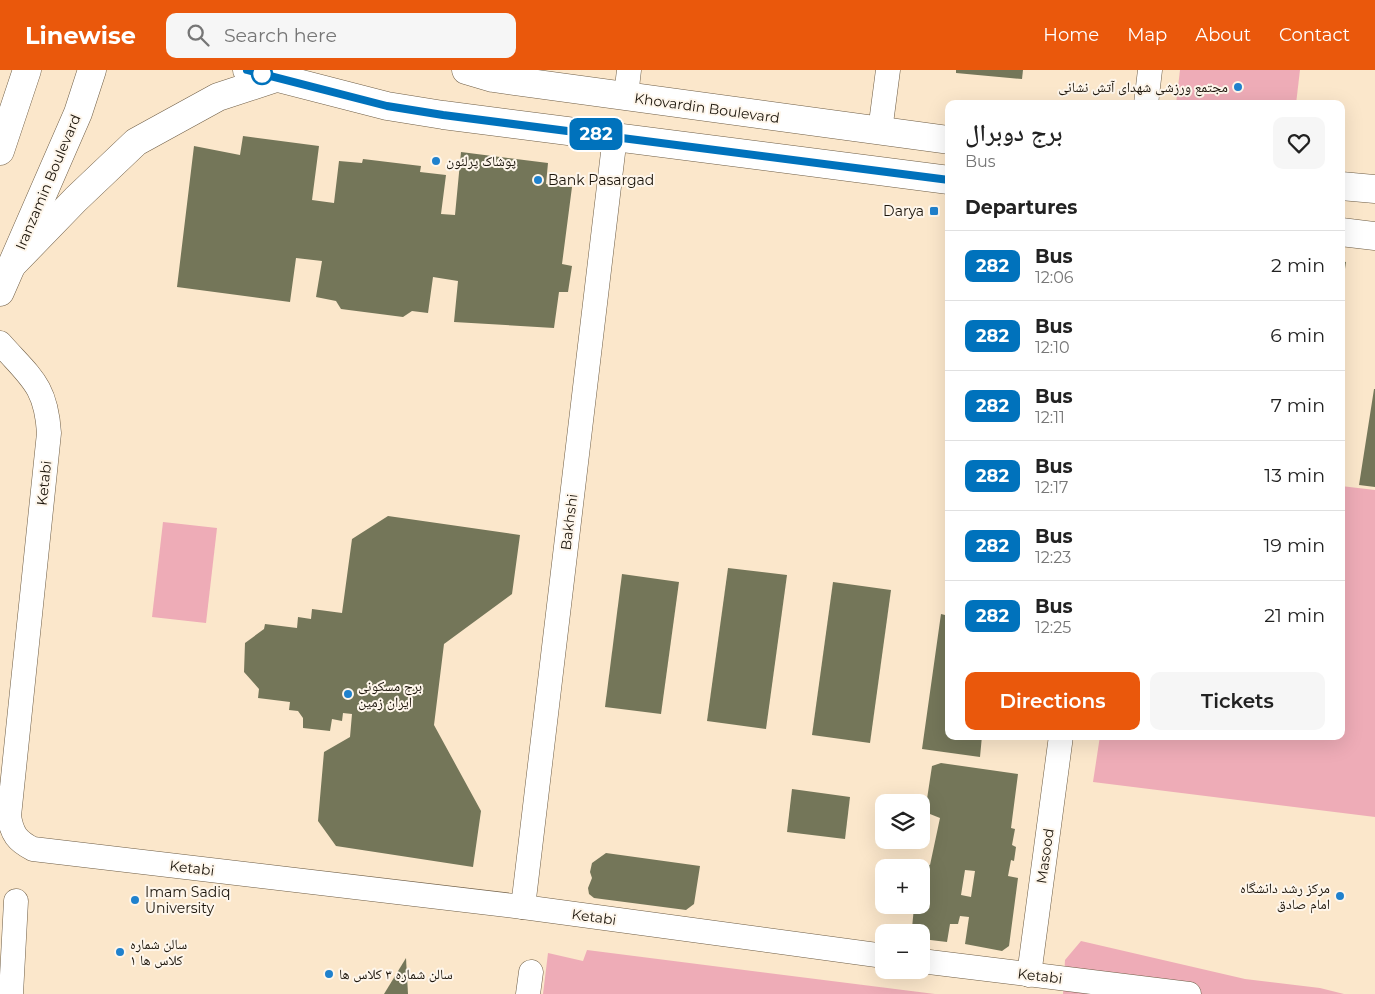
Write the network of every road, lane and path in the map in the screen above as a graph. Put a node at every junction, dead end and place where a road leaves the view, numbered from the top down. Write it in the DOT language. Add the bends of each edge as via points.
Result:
graph roads {
  1 [pos="27,70"];
  2 [pos="92,70"];
  3 [pos="247,70"];
  4 [pos="466,70"];
  5 [pos="630,70"];
  6 [pos="888,70"];
  7 [pos="1150,70"];
  8 [pos="276,78"];
  9 [pos="626,96"];
  10 [pos="1146,100"];
  11 [pos="880,132"];
  12 [pos="615,136"];
  13 [pos="945,140"];
  14 [pos="0,151"];
  15 [pos="945,179"];
  16 [pos="1345,186"];
  17 [pos="1375,190"];
  18 [pos="1345,232"];
  19 [pos="1375,236"];
  20 [pos="13,264"];
  21 [pos="0,292"];
  22 [pos="0,343"];
  23 [pos="1060,740"];
  24 [pos="16,901"];
  25 [pos="523,907"];
  26 [pos="875,955"];
  27 [pos="930,962"];
  28 [pos="1029,975"];
  29 [pos="11,994"];
  30 [pos="1189,994"];
  1 -- 14 [label="main road"];
  2 -- 20 [label="main road, Iranzamin Boulevard" via="78,113"];
  3 -- 8 [label="main road"];
  4 -- 9 [label="main road, Khovardin Boulevard" via="493,78"];
  5 -- 9 [label="street"];
  6 -- 11 [label="street"];
  7 -- 10 [label="street"];
  8 -- 12 [label="main road" via="387,106"];
  8 -- 20 [label="main road" via="218,96 136,142"];
  9 -- 11 [label="main road, Khovardin Boulevard"];
  11 -- 13 [label="main road, Khovardin Boulevard"];
  12 -- 15 [label="main road"];
  12 -- 25 [label="street, Bakhshi"];
  16 -- 17 [label="main road"];
  18 -- 19 [label="main road"];
  20 -- 21 [label="main road, Iranzamin Boulevard"];
  22 -- 25 [label="street, Ketabi" via="40,389 48,408 49,433 9,816 12,832 20,843 33,849"];
  23 -- 28 [label="street, Masood"];
  24 -- 29 [label="street"];
  25 -- 26 [label="street, Ketabi"];
  27 -- 28 [label="street, Ketabi"];
  28 -- 30 [label="street, Ketabi"];
}
